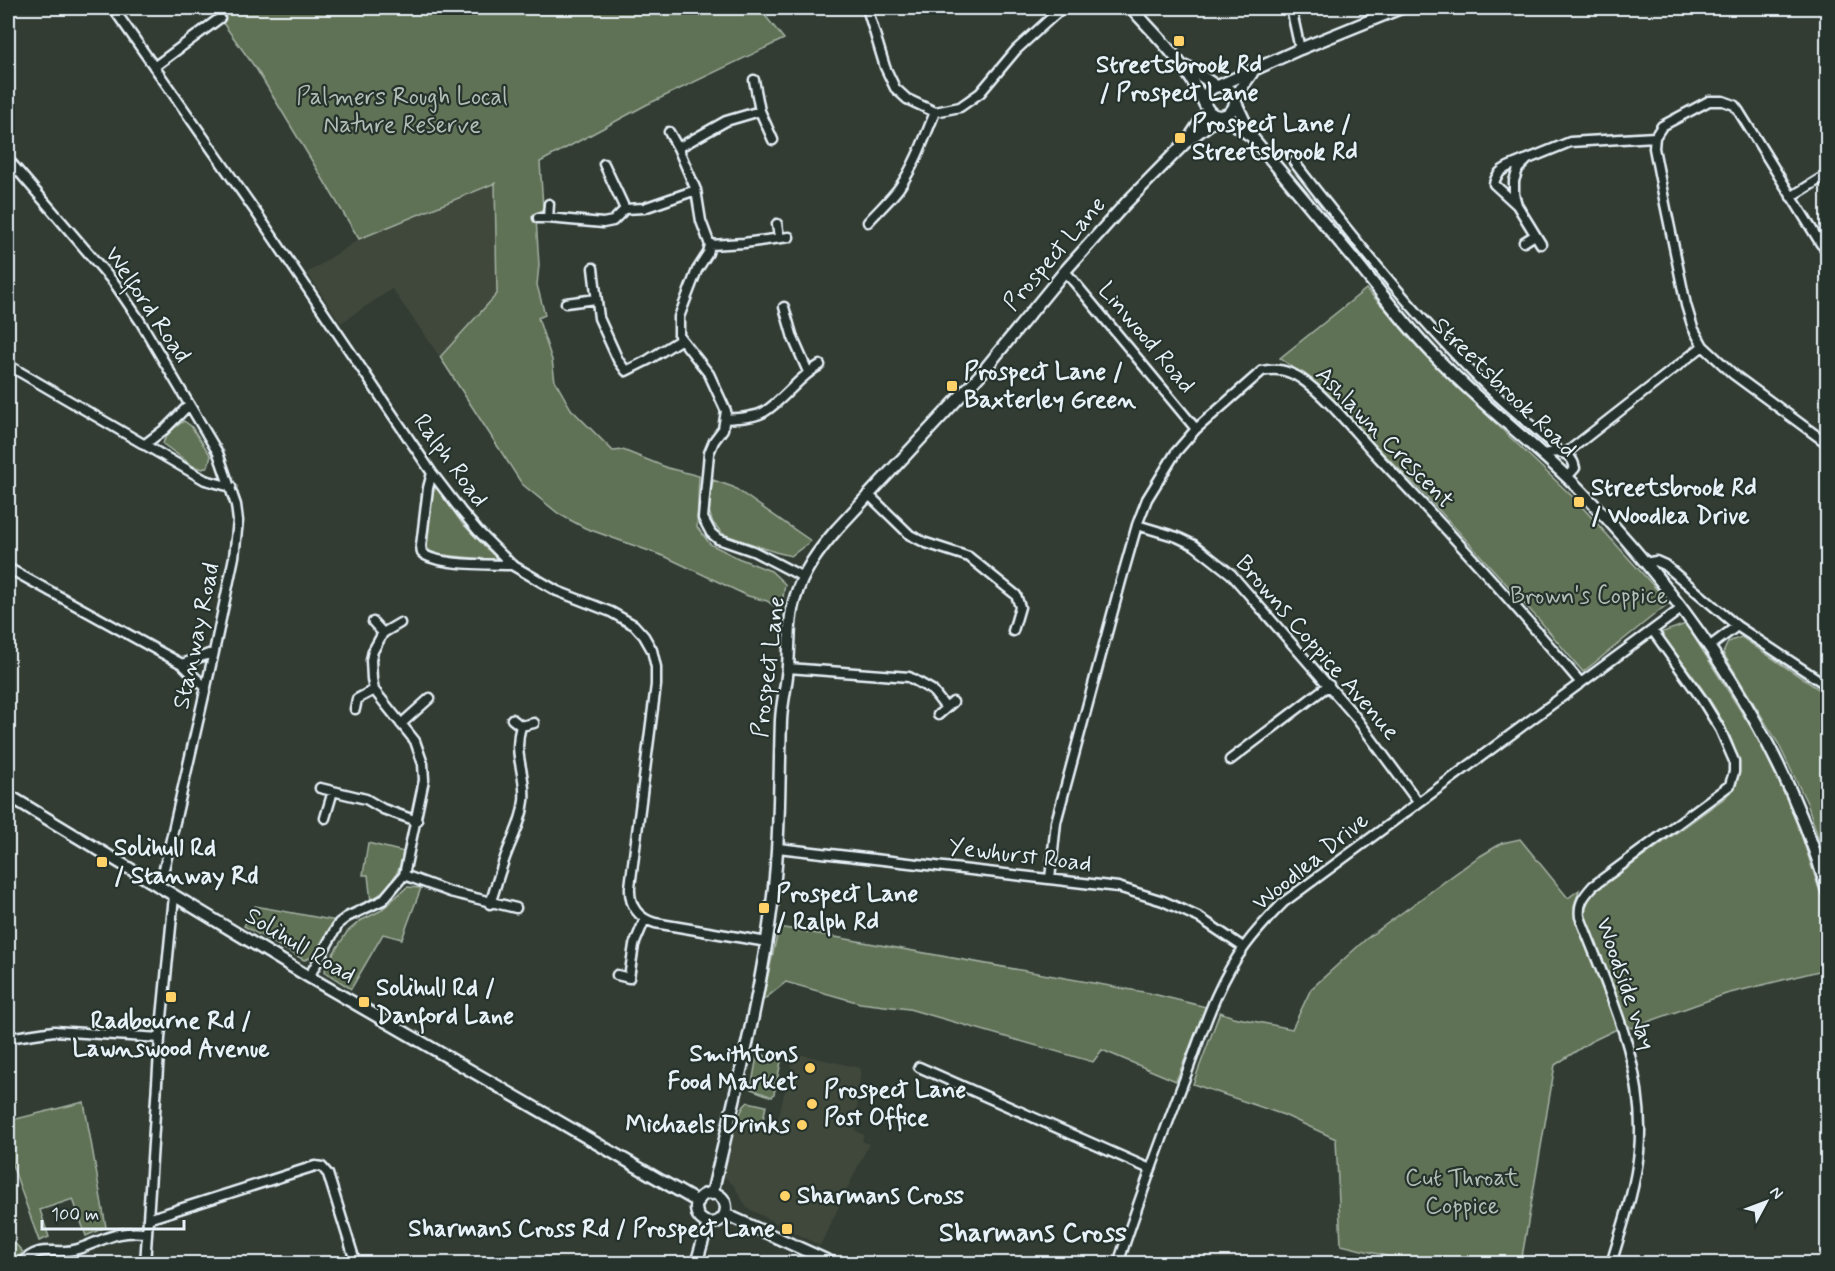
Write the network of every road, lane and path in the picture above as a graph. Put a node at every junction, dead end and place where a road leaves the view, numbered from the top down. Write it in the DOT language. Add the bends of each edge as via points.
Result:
graph roads {
  1 [pos="113,8"];
  2 [pos="867,8"];
  3 [pos="1062,8"];
  4 [pos="1131,8"];
  5 [pos="1291,8"];
  6 [pos="1401,8"];
  7 [pos="220,18"];
  8 [pos="1300,49"];
  9 [pos="1178,60"];
  10 [pos="154,67"];
  11 [pos="1254,70"];
  12 [pos="754,80"];
  13 [pos="1218,86"];
  14 [pos="1236,100"];
  15 [pos="1206,107"];
  16 [pos="760,111"];
  17 [pos="935,112"];
  18 [pos="1222,117"];
  19 [pos="669,132"];
  20 [pos="1252,137"];
  21 [pos="1655,137"];
  22 [pos="773,140"];
  23 [pos="1187,141"];
  24 [pos="678,148"];
  25 [pos="8,159"];
  26 [pos="1528,159"];
  27 [pos="1294,162"];
  28 [pos="604,164"];
  29 [pos="1827,174"];
  30 [pos="696,190"];
  31 [pos="1791,197"];
  32 [pos="1325,202"];
  33 [pos="549,204"];
  34 [pos="1517,205"];
  35 [pos="625,209"];
  36 [pos="1314,211"];
  37 [pos="538,218"];
  38 [pos="548,218"];
  39 [pos="868,222"];
  40 [pos="777,224"];
  41 [pos="1535,235"];
  42 [pos="779,237"];
  43 [pos="789,237"];
  44 [pos="1524,242"];
  45 [pos="1541,244"];
  46 [pos="710,245"];
  47 [pos="1827,251"];
  48 [pos="593,268"];
  49 [pos="1065,271"];
  50 [pos="596,299"];
  51 [pos="566,303"];
  52 [pos="784,307"];
  53 [pos="680,340"];
  54 [pos="1703,346"];
  55 [pos="8,365"];
  56 [pos="820,365"];
  57 [pos="808,372"];
  58 [pos="189,405"];
  59 [pos="726,419"];
  60 [pos="1196,429"];
  61 [pos="1827,444"];
  62 [pos="144,445"];
  63 [pos="1562,452"];
  64 [pos="1542,454"];
  65 [pos="432,473"];
  66 [pos="1567,477"];
  67 [pos="231,487"];
  68 [pos="869,495"];
  69 [pos="1137,525"];
  70 [pos="1645,563"];
  71 [pos="512,565"];
  72 [pos="8,568"];
  73 [pos="803,577"];
  74 [pos="1681,609"];
  75 [pos="373,622"];
  76 [pos="400,623"];
  77 [pos="1737,626"];
  78 [pos="1013,631"];
  79 [pos="1653,631"];
  80 [pos="383,633"];
  81 [pos="1709,647"];
  82 [pos="214,652"];
  83 [pos="182,664"];
  84 [pos="788,668"];
  85 [pos="1581,683"];
  86 [pos="1329,685"];
  87 [pos="1827,686"];
  88 [pos="206,688"];
  89 [pos="374,690"];
  90 [pos="430,698"];
  91 [pos="355,709"];
  92 [pos="938,715"];
  93 [pos="512,719"];
  94 [pos="534,723"];
  95 [pos="401,724"];
  96 [pos="521,726"];
  97 [pos="1230,760"];
  98 [pos="320,788"];
  99 [pos="333,791"];
  100 [pos="8,795"];
  101 [pos="1418,802"];
  102 [pos="325,818"];
  103 [pos="417,820"];
  104 [pos="778,848"];
  105 [pos="404,875"];
  106 [pos="1050,879"];
  107 [pos="159,886"];
  108 [pos="1827,893"];
  109 [pos="174,896"];
  110 [pos="490,904"];
  111 [pos="516,908"];
  112 [pos="645,919"];
  113 [pos="766,942"];
  114 [pos="1243,947"];
  115 [pos="617,975"];
  116 [pos="309,976"];
  117 [pos="8,1038"];
  118 [pos="160,1038"];
  119 [pos="919,1066"];
  120 [pos="1150,1168"];
  121 [pos="712,1194"];
  122 [pos="698,1202"];
  123 [pos="725,1214"];
  124 [pos="148,1219"];
  125 [pos="708,1223"];
  126 [pos="146,1233"];
  127 [pos="21,1263"];
  128 [pos="144,1263"];
  129 [pos="356,1263"];
  130 [pos="696,1263"];
  131 [pos="835,1263"];
  132 [pos="1118,1263"];
  133 [pos="1611,1263"];
  1 -- 10 [label="street, Ralph Road"];
  2 -- 17 [label="street" via="885,67 896,88 915,104"];
  3 -- 17 [label="street" via="1016,50 980,93 960,107"];
  4 -- 9 [label="street"];
  5 -- 8 [label="street"];
  6 -- 8 [label="street"];
  7 -- 10 [label="street"];
  8 -- 11 [label="street"];
  9 -- 13 [label="street"];
  9 -- 15 [label="street" via="1196,84"];
  10 -- 65 [label="street, Ralph Road"];
  11 -- 13 [label="street"];
  11 -- 14 [label="street"];
  12 -- 16 [label="street"];
  13 -- 14 [label="street" via="1229,89"];
  13 -- 15 [label="street" via="1206,95"];
  14 -- 18 [label="street" via="1232,111"];
  14 -- 20 [label="street, Streetsbrook Road"];
  15 -- 18 [label="street"];
  15 -- 23 [label="street, Prospect Lane"];
  16 -- 22 [label="street"];
  16 -- 24 [label="street" via="726,121"];
  17 -- 39 [label="street" via="899,188"];
  18 -- 20 [label="street, Streetsbrook Road"];
  18 -- 23 [label="street, Prospect Lane"];
  19 -- 24 [label="street"];
  20 -- 36 [label="street, Streetsbrook Road"];
  21 -- 26 [label="street" via="1570,142"];
  21 -- 31 [label="street" via="1662,126 1704,104 1729,102 1738,110"];
  21 -- 54 [label="street" via="1686,305"];
  23 -- 49 [label="street, Prospect Lane"];
  24 -- 30 [label="street"];
  25 -- 58 [label="street, Welford Road" via="115,284"];
  26 -- 34 [label="street" via="1514,181"];
  26 -- 34 [label="street" via="1495,176 1494,184"];
  27 -- 32 [label="street, Streetsbrook Road"];
  28 -- 35 [label="street"];
  29 -- 31 [label="street"];
  30 -- 35 [label="street" via="644,208"];
  30 -- 46 [label="street"];
  31 -- 47 [label="street"];
  32 -- 36 [label="street"];
  32 -- 63 [label="street, Streetsbrook Road" via="1435,333 1478,378"];
  33 -- 38 [label="street"];
  34 -- 41 [label="street"];
  35 -- 38 [label="street" via="613,221 603,223"];
  36 -- 64 [label="street, Streetsbrook Road" via="1433,354"];
  37 -- 38 [label="street"];
  40 -- 42 [label="street"];
  41 -- 44 [label="street"];
  41 -- 45 [label="street"];
  42 -- 43 [label="street"];
  42 -- 46 [label="street"];
  46 -- 53 [label="street" via="679,317"];
  48 -- 50 [label="street"];
  49 -- 60 [label="street, Linwood Road"];
  49 -- 68 [label="street, Prospect Lane" via="980,375"];
  50 -- 51 [label="street"];
  50 -- 53 [label="street" via="599,318 626,370"];
  52 -- 57 [label="street"];
  53 -- 59 [label="street" via="709,374"];
  54 -- 61 [label="street" via="1733,374"];
  54 -- 63 [label="street"];
  55 -- 62 [label="street"];
  56 -- 57 [label="street"];
  57 -- 59 [label="street" via="763,412"];
  58 -- 62 [label="street"];
  58 -- 67 [label="street, Welford Road" via="218,453"];
  59 -- 73 [label="street" via="709,453 703,518 718,539 753,551"];
  60 -- 69 [label="street, Ashlawn Crescent" via="1161,474"];
  60 -- 85 [label="street, Ashlawn Crescent" via="1262,371 1284,369 1299,377 1421,502"];
  62 -- 67 [label="street" via="205,480"];
  63 -- 64 [label="street"];
  63 -- 66 [label="street" via="1575,468"];
  64 -- 66 [label="street, Streetsbrook Road"];
  65 -- 71 [label="street, Ralph Road" via="478,531"];
  65 -- 71 [label="street" via="422,553 442,561"];
  66 -- 70 [label="street, Streetsbrook Road"];
  67 -- 82 [label="street, Stanway Road" via="237,537"];
  68 -- 73 [label="street, Prospect Lane" via="816,553"];
  68 -- 78 [label="street" via="910,535 969,557 1016,595 1020,607"];
  69 -- 86 [label="street, Browns Coppice Avenue" via="1194,545 1221,565"];
  69 -- 106 [label="street, Ashlawn Crescent" via="1056,822"];
  70 -- 74 [label="street, Streetsbrook Road"];
  70 -- 77 [label="street" via="1656,561 1665,565"];
  71 -- 112 [label="street, Ralph Road" via="557,591 626,619 652,650 656,685 630,894 635,909"];
  72 -- 83 [label="street"];
  73 -- 84 [label="street, Prospect Lane" via="793,610"];
  74 -- 79 [label="street, Woodlea Drive"];
  74 -- 81 [label="street, Streetsbrook Road"];
  75 -- 80 [label="street"];
  76 -- 80 [label="street"];
  77 -- 81 [label="street"];
  77 -- 87 [label="street"];
  79 -- 85 [label="street, Woodlea Drive"];
  79 -- 133 [label="street, Woodside Way" via="1720,729 1734,761 1734,772 1730,785 1593,886 1580,905 1580,917 1623,1028 1639,1105 1639,1152 1633,1186"];
  80 -- 89 [label="street" via="371,660"];
  81 -- 108 [label="street, Streetsbrook Road" via="1759,726 1807,829"];
  82 -- 83 [label="street"];
  82 -- 88 [label="street, Stanway Road"];
  83 -- 88 [label="street"];
  84 -- 92 [label="street" via="909,677 950,705"];
  84 -- 104 [label="street, Prospect Lane" via="781,716"];
  85 -- 101 [label="street, Woodlea Drive"];
  86 -- 97 [label="street"];
  86 -- 101 [label="street, Browns Coppice Avenue"];
  88 -- 107 [label="street, Stanway Road"];
  89 -- 91 [label="street" via="357,699"];
  89 -- 95 [label="street"];
  90 -- 95 [label="street"];
  93 -- 96 [label="street"];
  94 -- 96 [label="street"];
  95 -- 103 [label="street" via="415,741 423,764"];
  96 -- 110 [label="street" via="517,739 525,797 521,821"];
  98 -- 99 [label="street"];
  99 -- 102 [label="street"];
  99 -- 103 [label="street" via="366,799"];
  100 -- 107 [label="street, Solihull Road"];
  101 -- 114 [label="street, Woodlea Drive" via="1284,902"];
  103 -- 105 [label="street"];
  104 -- 106 [label="street, Yewhurst Road"];
  104 -- 113 [label="street, Prospect Lane"];
  105 -- 110 [label="street"];
  105 -- 116 [label="street" via="383,900 339,923"];
  106 -- 114 [label="street, Yewhurst Road" via="1118,887 1163,901 1200,918"];
  107 -- 109 [label="street, Solihull Road"];
  109 -- 116 [label="street, Solihull Road"];
  109 -- 118 [label="street"];
  110 -- 111 [label="street"];
  112 -- 113 [label="street" via="692,931"];
  112 -- 115 [label="street" via="634,945 629,978"];
  113 -- 121 [label="street, Prospect Lane"];
  114 -- 120 [label="street, Woodlea Drive" via="1212,1007"];
  116 -- 122 [label="street, Solihull Road"];
  117 -- 118 [label="street" via="54,1031"];
  118 -- 124 [label="street"];
  119 -- 120 [label="street"];
  120 -- 132 [label="street, Woodlea Drive"];
  121 -- 122 [label="street" via="704,1195"];
  121 -- 123 [label="street" via="723,1200"];
  122 -- 125 [label="street" via="699,1218"];
  123 -- 125 [label="street"];
  123 -- 131 [label="street"];
  124 -- 126 [label="street"];
  124 -- 129 [label="street" via="322,1167 328,1174"];
  125 -- 130 [label="street"];
  126 -- 127 [label="street" via="122,1233 78,1249 32,1253"];
  126 -- 128 [label="street"];
}
